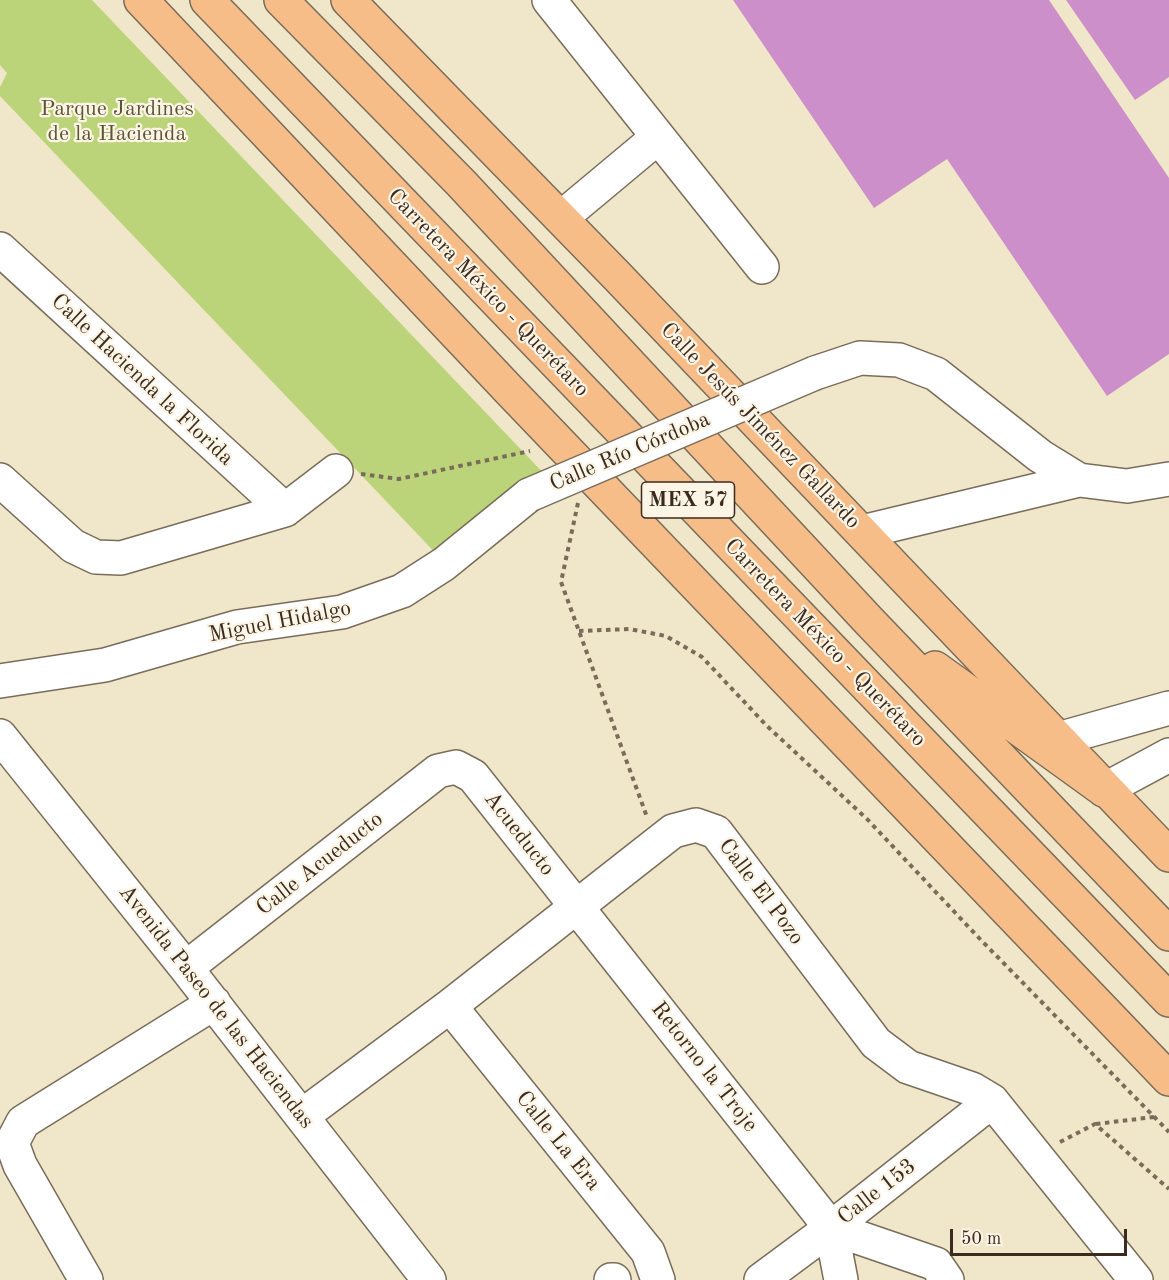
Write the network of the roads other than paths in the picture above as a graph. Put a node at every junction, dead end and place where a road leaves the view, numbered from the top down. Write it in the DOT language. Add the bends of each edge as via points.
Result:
graph roads {
  1 [pos="141,0"];
  2 [pos="192,0"];
  3 [pos="207,0"];
  4 [pos="281,0"];
  5 [pos="310,0"];
  6 [pos="348,0"];
  7 [pos="549,0"];
  8 [pos="272,67"];
  9 [pos="658,136"];
  10 [pos="461,183"];
  11 [pos="561,218"];
  12 [pos="0,249"];
  13 [pos="762,267"];
  14 [pos="336,471"];
  15 [pos="1169,479"];
  16 [pos="0,480"];
  17 [pos="1079,480"];
  18 [pos="529,495"];
  19 [pos="285,510"];
  20 [pos="862,532"];
  21 [pos="869,621"];
  22 [pos="0,681"];
  23 [pos="1169,708"];
  24 [pos="0,736"];
  25 [pos="1058,739"];
  26 [pos="1169,755"];
  27 [pos="456,767"];
  28 [pos="1104,790"];
  29 [pos="1169,855"];
  30 [pos="576,906"];
  31 [pos="1169,934"];
  32 [pos="186,968"];
  33 [pos="1169,1000"];
  34 [pos="214,1003"];
  35 [pos="450,1006"];
  36 [pos="1169,1079"];
  37 [pos="992,1101"];
  38 [pos="302,1116"];
  39 [pos="831,1228"];
  40 [pos="86,1280"];
  41 [pos="429,1280"];
  42 [pos="658,1280"];
  43 [pos="761,1280"];
  44 [pos="841,1280"];
  45 [pos="947,1280"];
  46 [pos="1136,1280"];
  1 -- 36 [label="main road"];
  2 -- 8 [label="main road"];
  3 -- 8 [label="main road, Carretera México - Querétaro / MEX 57"];
  4 -- 10 [label="main road, Carretera México - Querétaro / MEX 57"];
  5 -- 10 [label="main road"];
  6 -- 11 [label="main road, Calle Jesús Jiménez Gallardo"];
  7 -- 9 [label="street"];
  8 -- 33 [label="main road, Carretera México - Querétaro / MEX 57"];
  9 -- 11 [label="street"];
  9 -- 13 [label="street"];
  10 -- 21 [label="main road, Carretera México - Querétaro / MEX 57"];
  11 -- 20 [label="main road, Calle Jesús Jiménez Gallardo"];
  12 -- 19 [label="street, Calle Hacienda la Florida"];
  14 -- 19 [label="street"];
  15 -- 17 [label="street, Calle Río Córdoba" via="1127,486"];
  16 -- 19 [label="street" via="73,546 96,557 122,558"];
  17 -- 18 [label="street, Calle Río Córdoba, bridge" via="1040,456 936,374 899,360 860,358 815,373"];
  17 -- 20 [label="street, Calle Río Córdoba"];
  18 -- 22 [label="street, Miguel Hidalgo" via="444,564 402,591 342,612 237,627 105,665"];
  20 -- 25 [label="main road, Calle Jesús Jiménez Gallardo"];
  21 -- 28 [label="main road"];
  21 -- 31 [label="main road, Carretera México - Querétaro / MEX 57"];
  23 -- 25 [label="street"];
  24 -- 32 [label="street, Avenida Paseo de las Haciendas"];
  25 -- 28 [label="main road, Calle Jesús Jiménez Gallardo"];
  26 -- 28 [label="street"];
  27 -- 30 [label="street, Acueducto" via="473,776"];
  27 -- 32 [label="street, Calle Acueducto" via="438,771"];
  28 -- 29 [label="main road, Calle Jesús Jiménez Gallardo"];
  30 -- 35 [label="street, Calle El Pozo"];
  30 -- 37 [label="street, Calle El Pozo" via="674,831 696,825 716,832 876,1043 908,1067 972,1089"];
  30 -- 39 [label="street, Retorno la Troje"];
  32 -- 34 [label="street, Avenida Paseo de las Haciendas"];
  34 -- 38 [label="street, Avenida Paseo de las Haciendas"];
  34 -- 40 [label="street" via="23,1122 12,1143 20,1165"];
  35 -- 38 [label="street, Calle El Pozo"];
  35 -- 42 [label="street, Calle La Era" via="648,1252"];
  37 -- 39 [label="street, Calle 153"];
  37 -- 46 [label="street, Calle El Pozo"];
  38 -- 41 [label="street, Avenida Paseo de las Haciendas"];
  39 -- 43 [label="street, Calle 153"];
  39 -- 44 [label="street, Retorno la Troje"];
  39 -- 45 [label="street" via="936,1264"];
}
